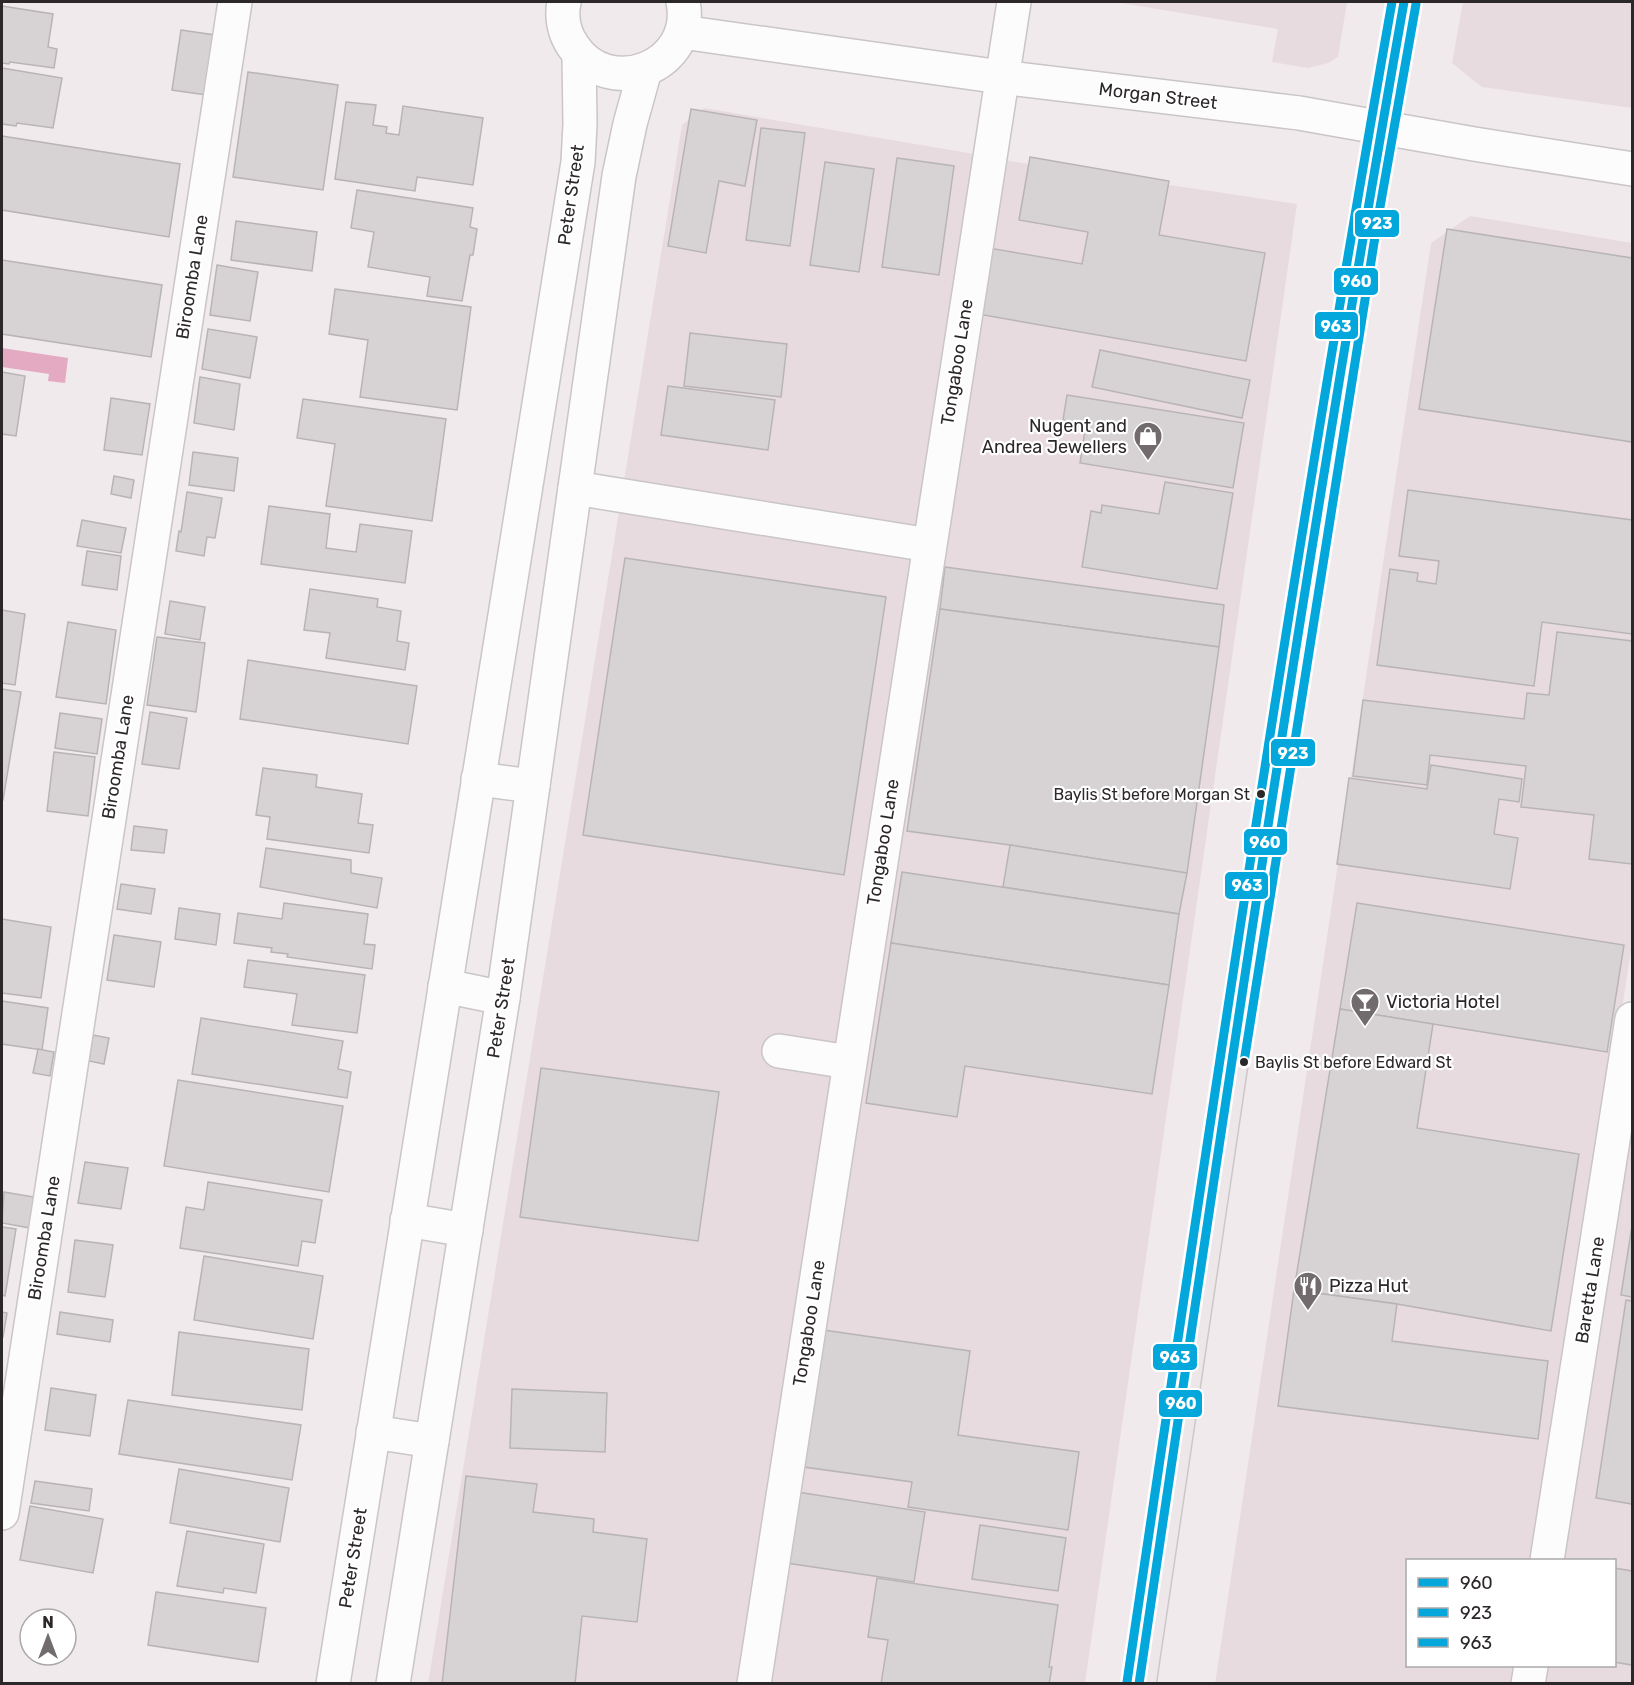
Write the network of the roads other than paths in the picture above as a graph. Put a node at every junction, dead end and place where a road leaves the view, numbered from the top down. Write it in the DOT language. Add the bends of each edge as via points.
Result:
graph roads {
  1 [pos="235,2"];
  2 [pos="558,2"];
  3 [pos="1014,2"];
  4 [pos="1404,2"];
  5 [pos="683,17"];
  6 [pos="579,55"];
  7 [pos="645,70"];
  8 [pos="1001,77"];
  9 [pos="1383,128"];
  10 [pos="1632,169"];
  11 [pos="550,334"];
  12 [pos="596,339"];
  13 [pos="575,488"];
  14 [pos="516,544"];
  15 [pos="929,545"];
  16 [pos="566,551"];
  17 [pos="478,779"];
  18 [pos="533,786"];
  19 [pos="445,986"];
  20 [pos="503,998"];
  21 [pos="1632,1018"];
  22 [pos="779,1051"];
  23 [pos="849,1062"];
  24 [pos="407,1220"];
  25 [pos="466,1230"];
  26 [pos="373,1432"];
  27 [pos="432,1441"];
  28 [pos="2,1513"];
  29 [pos="1548,1559"];
  30 [pos="1531,1667"];
  31 [pos="333,1683"];
  32 [pos="393,1683"];
  33 [pos="754,1683"];
  34 [pos="1139,1683"];
  35 [pos="1528,1683"];
  1 -- 28 [label="street, Biroomba Lane"];
  2 -- 6 [label="street" via="569,40"];
  3 -- 8 [label="street, Tongaboo Lane"];
  4 -- 9 [label="main road"];
  5 -- 7 [label="street" via="674,48 661,62"];
  5 -- 8 [label="street, Morgan Street"];
  6 -- 7 [label="street" via="610,73"];
  6 -- 11 [label="street, Peter Street" via="578,162"];
  7 -- 12 [label="street, Peter Street" via="620,176"];
  8 -- 9 [label="street, Morgan Street" via="1299,113"];
  8 -- 15 [label="street, Tongaboo Lane"];
  9 -- 10 [label="street, Morgan Street"];
  9 -- 34 [label="main road" via="1247,955"];
  11 -- 12 [label="street"];
  11 -- 14 [label="street, Peter Street"];
  12 -- 13 [label="street, Peter Street"];
  13 -- 15 [label="street"];
  13 -- 16 [label="street, Peter Street"];
  14 -- 16 [label="street"];
  14 -- 17 [label="street, Peter Street"];
  15 -- 23 [label="street, Tongaboo Lane"];
  16 -- 18 [label="street, Peter Street"];
  17 -- 18 [label="street"];
  17 -- 19 [label="street, Peter Street"];
  18 -- 20 [label="street, Peter Street"];
  19 -- 20 [label="street"];
  19 -- 24 [label="street, Peter Street"];
  20 -- 25 [label="street, Peter Street"];
  21 -- 29 [label="street, Baretta Lane"];
  22 -- 23 [label="street"];
  23 -- 33 [label="street, Tongaboo Lane"];
  24 -- 25 [label="street"];
  24 -- 26 [label="street, Peter Street"];
  25 -- 27 [label="street, Peter Street"];
  26 -- 27 [label="street"];
  26 -- 31 [label="street, Peter Street"];
  27 -- 32 [label="street, Peter Street"];
  30 -- 35 [label="street"];
}
